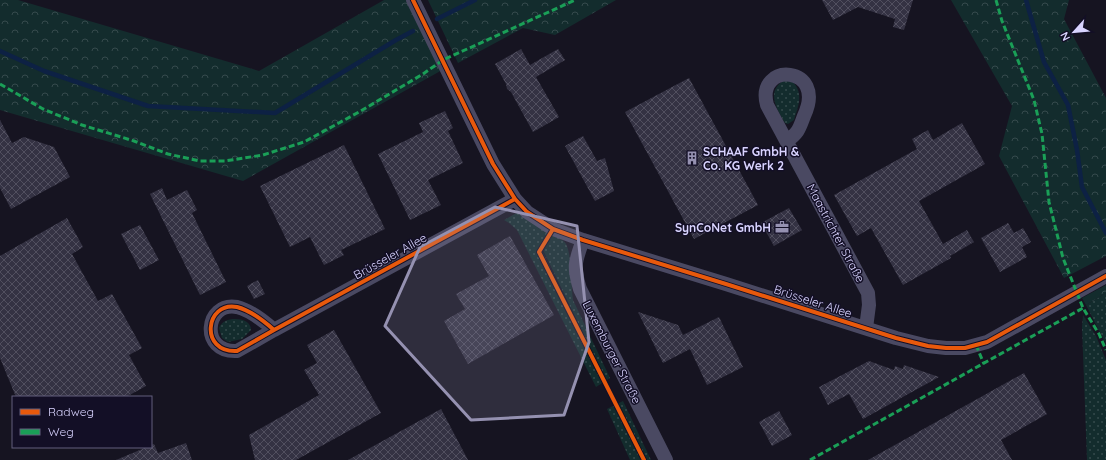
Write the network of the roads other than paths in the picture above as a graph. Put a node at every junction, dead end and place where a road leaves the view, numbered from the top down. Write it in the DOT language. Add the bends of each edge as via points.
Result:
graph roads {
  1 [pos="413,0"];
  2 [pos="787,141"];
  3 [pos="515,199"];
  4 [pos="583,240"];
  5 [pos="1106,276"];
  6 [pos="866,328"];
  7 [pos="274,330"];
  8 [pos="666,460"];
  1 -- 3 [label="street, Brüsseler Allee" via="493,164"];
  2 -- 6 [label="street, Maastrichter Straße" via="868,293"];
  3 -- 4 [label="street, Brüsseler Allee" via="526,212 553,229"];
  3 -- 7 [label="street, Brüsseler Allee"];
  4 -- 6 [label="street, Brüsseler Allee"];
  4 -- 8 [label="street, Luxemburger Straße" via="575,263 580,289"];
  5 -- 6 [label="street, Brüsseler Allee" via="990,340 964,348 928,346"];
}
